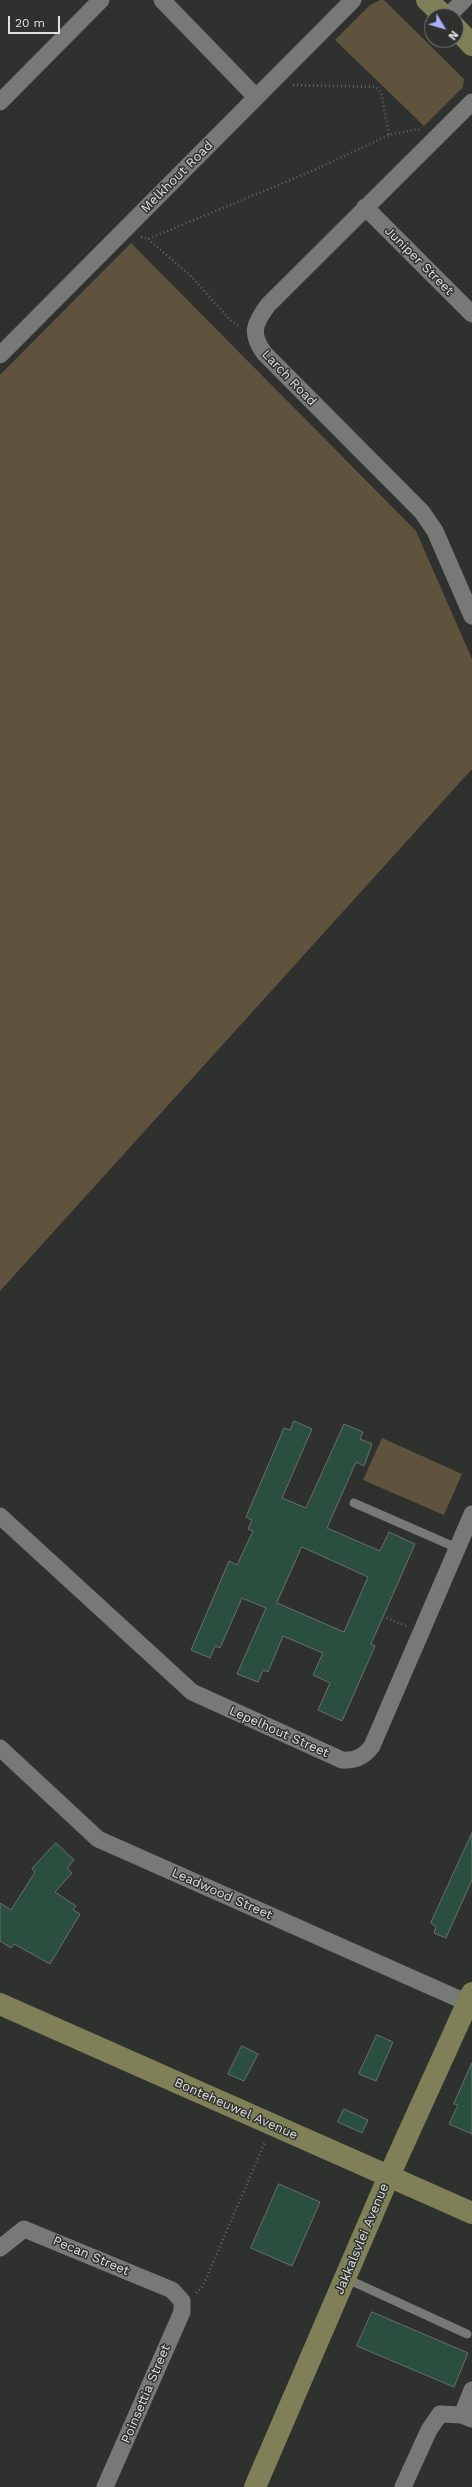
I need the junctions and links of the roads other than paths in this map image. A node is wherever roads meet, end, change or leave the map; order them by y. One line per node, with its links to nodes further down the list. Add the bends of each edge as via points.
1 (102, 0): 11 (street)
2 (162, 0): 10 (street)
3 (353, 0): 10 (street, Melkhout Road)
4 (427, 0): 6 (street)
5 (464, 0): 7 (street)
6 (436, 8)
7 (456, 8)
8 (464, 36): 9 (street)
9 (472, 44)
10 (256, 97): 15 (street, Melkhout Road)
11 (0, 102)
12 (472, 102): 13 (street, Larch Road)
13 (366, 208): 14 (street, Juniper Street); 16 (street, Larch Road, via 268,305 256,321 254,336 264,353 422,512 435,531)
14 (472, 314)
15 (0, 355)
16 (472, 616)
17 (354, 1502): 20 (lane)
18 (472, 1514): 20 (street, Lepelhout Street)
19 (0, 1516): 20 (street, Lepelhout Street, via 192,1692 342,1760 362,1757 372,1746)
20 (457, 1548)
21 (0, 1748): 22 (street, Leadwood Street, via 98,1839)
22 (470, 1998): 24 (street, Jakkalsvlei Avenue)
23 (0, 2004): 24 (street, Bonteheuwel Avenue)
24 (389, 2176): 25 (street, Bonteheuwel Avenue); 27 (street, Jakkalsvlei Avenue)
25 (472, 2213)
26 (0, 2248): 28 (street, Pecan Street, via 24,2229)
27 (345, 2278): 29 (lane); 33 (street, Jakkalsvlei Avenue)
28 (188, 2298): 32 (street, Poinsettia Street)
29 (467, 2334)
30 (472, 2390): 31 (street)
31 (467, 2417): 34 (street, via 440,2414 429,2430)
32 (105, 2487)
33 (255, 2487)
34 (403, 2487)

